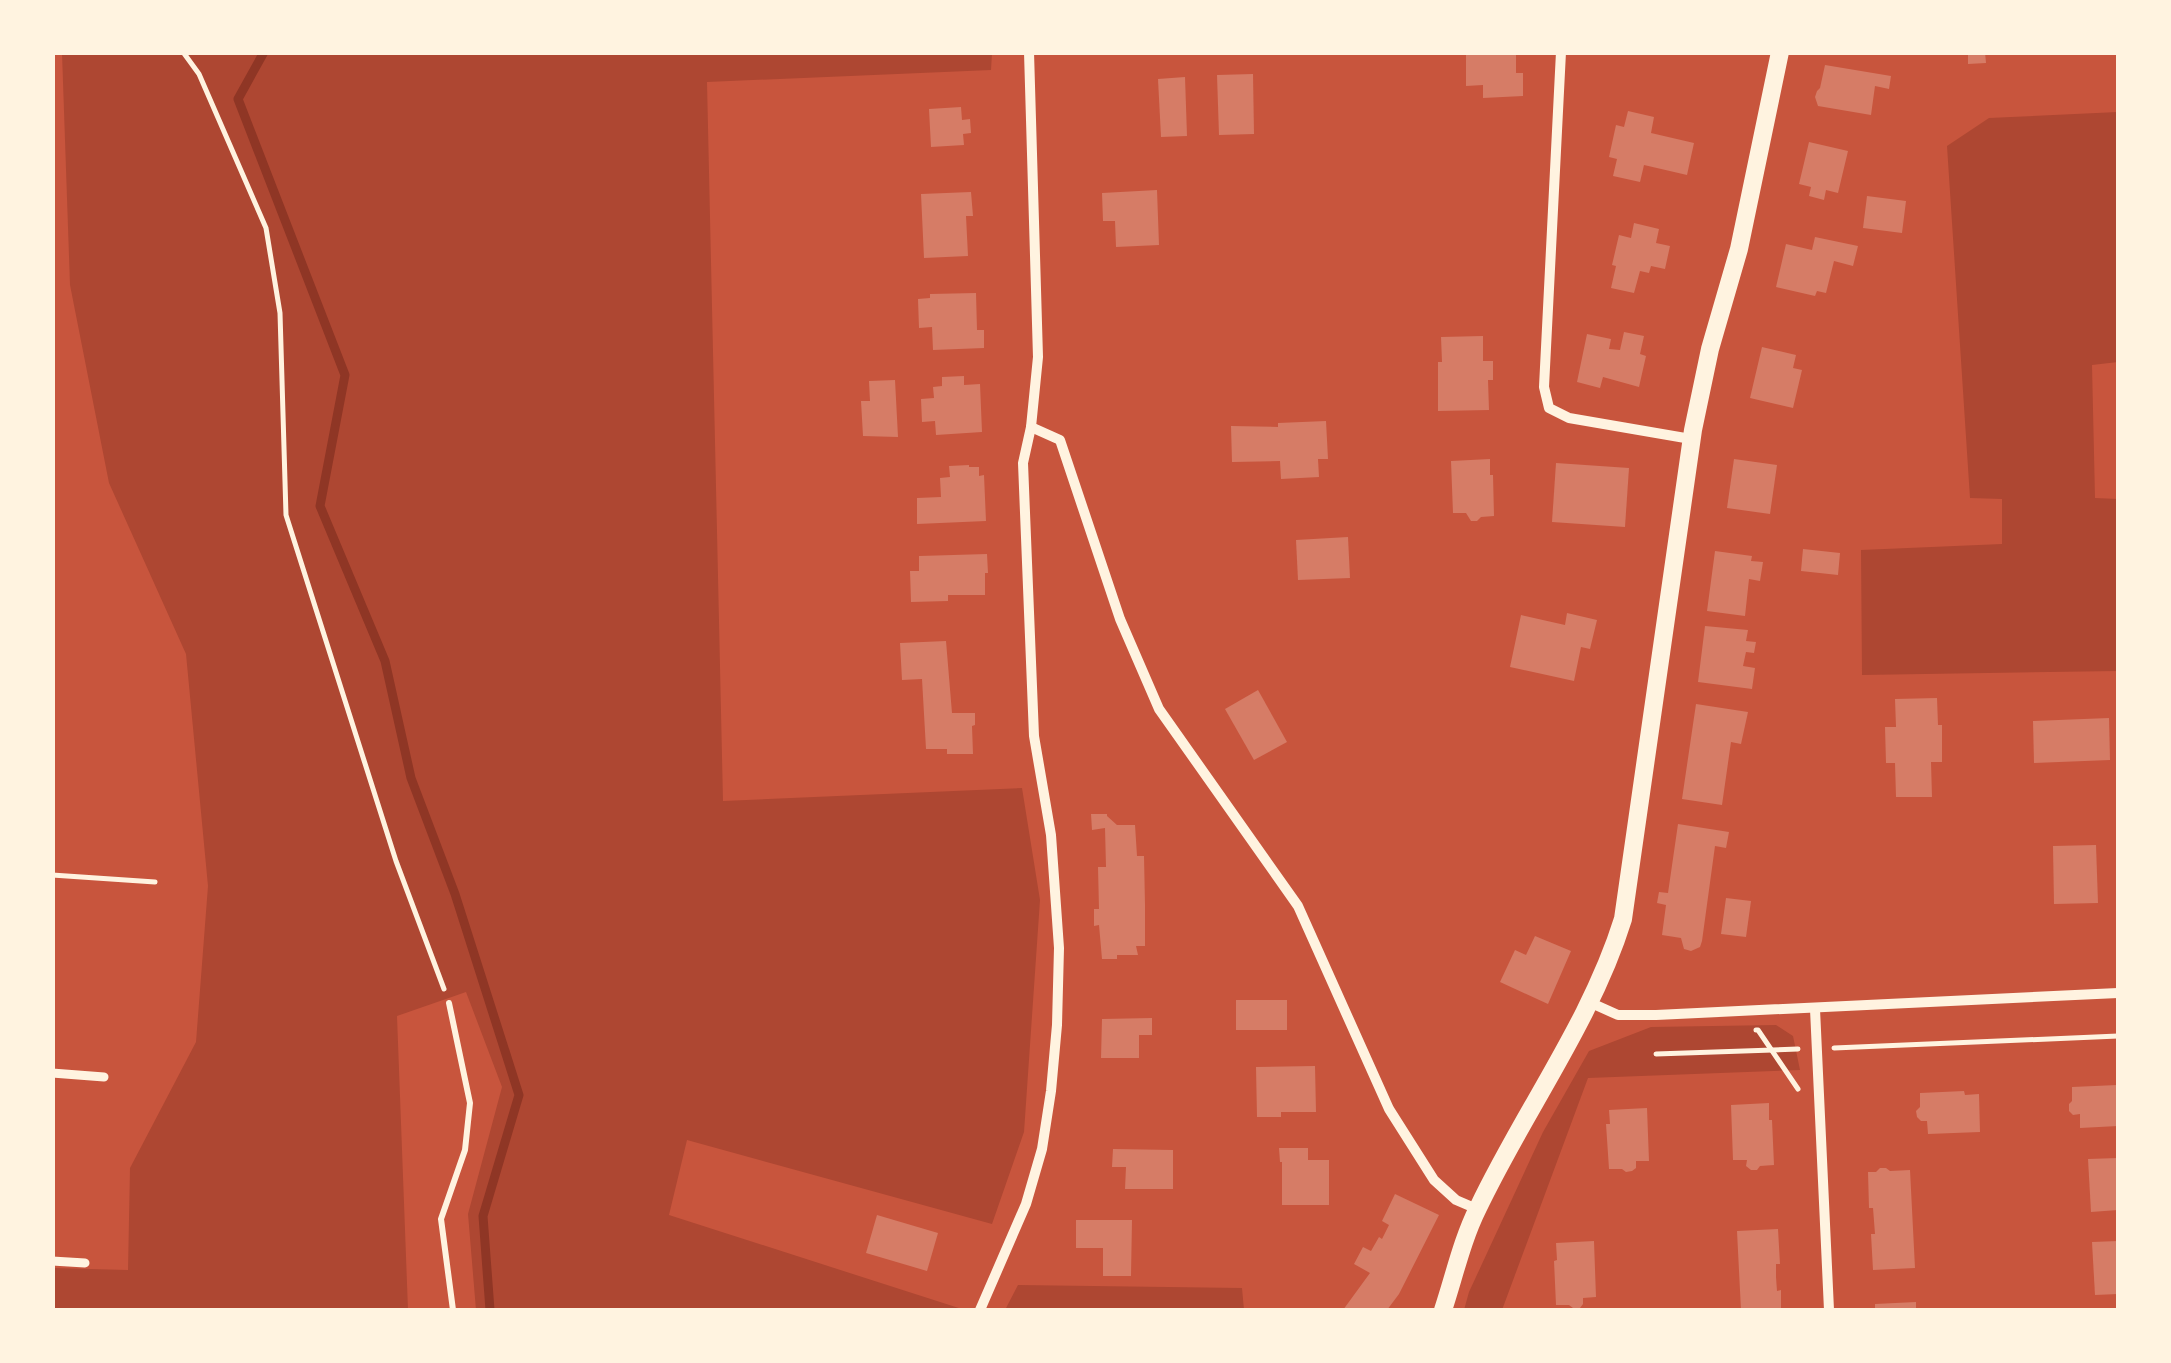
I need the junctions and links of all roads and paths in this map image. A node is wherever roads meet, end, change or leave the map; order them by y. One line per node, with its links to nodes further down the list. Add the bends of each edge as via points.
1 (184, 52): 11 (path, via 200,74 266,228 280,313 286,515 396,861)
2 (1030, 52): 5 (street, via 1038,357)
3 (1562, 52): 6 (street, via 1544,387 1549,408 1569,418)
4 (1780, 52): 6 (street)
5 (1031, 427): 23 (street, via 1060,440 1120,619 1160,709 1298,906 1407,1138 1434,1180); 27 (street, via 1024,463 1034,736 1053,850 1057,1025 1042,1149)
6 (1692, 439): 10 (street, via 1623,919)
7 (52, 875): 8 (path)
8 (156, 882)
9 (2118, 993): 12 (street)
10 (1590, 1002): 12 (street, via 1618,1014); 23 (street)
11 (449, 1003): 26 (lane, via 470,1104 465,1150 442,1218)
12 (1816, 1009): 17 (street)
13 (1740, 1030): 16 (path, via 1758,1030)
14 (2118, 1036): 17 (path)
15 (1686, 1043): 19 (path)
16 (1772, 1049): 17 (path); 19 (path); 22 (path)
17 (1818, 1049): 29 (street)
18 (1656, 1054): 19 (path)
19 (1686, 1054)
20 (52, 1074): 21 (street)
21 (104, 1077)
22 (1802, 1096)
23 (1477, 1210): 28 (street)
24 (52, 1261): 25 (street)
25 (85, 1263)
26 (453, 1310)
27 (980, 1310)
28 (1443, 1310)
29 (1829, 1310)

